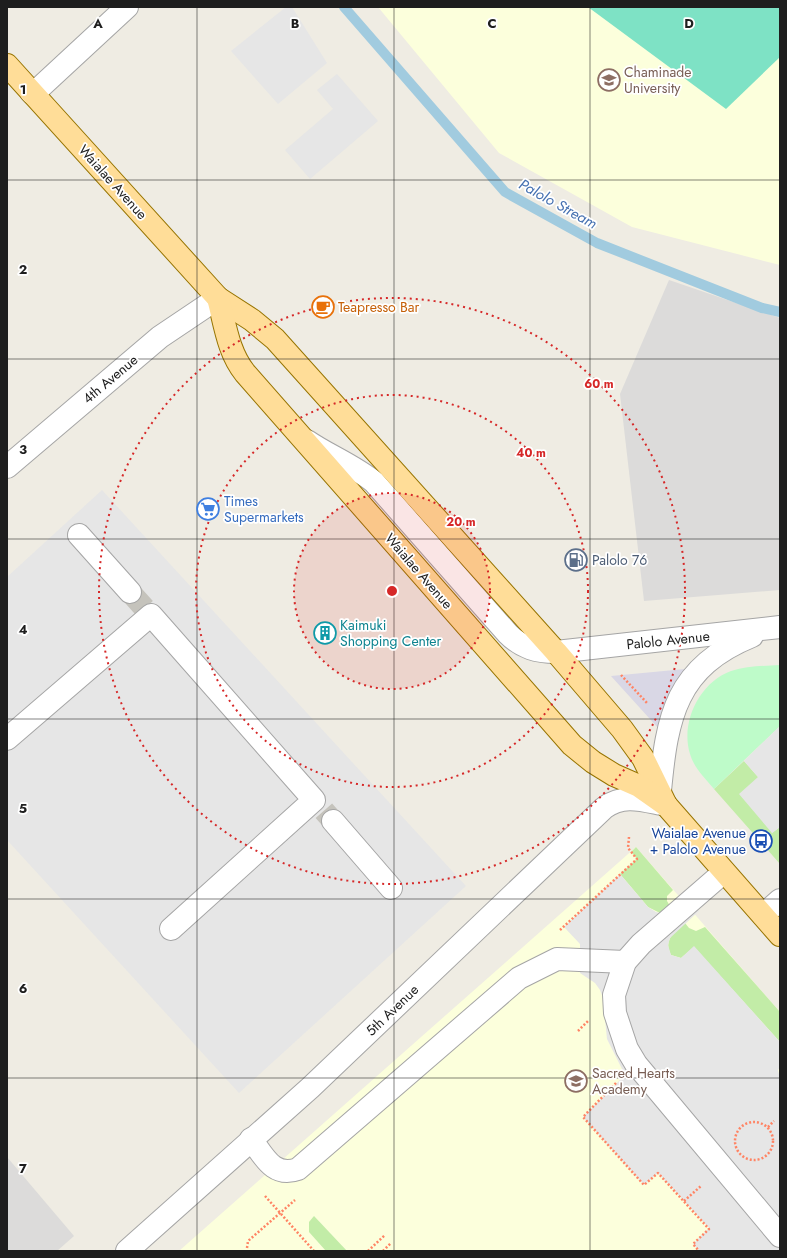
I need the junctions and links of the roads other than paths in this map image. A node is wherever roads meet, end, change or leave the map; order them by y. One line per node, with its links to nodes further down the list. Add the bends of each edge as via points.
1 (127, 7): 3 (street, via 33,94)
2 (7, 66): 3 (main road, Waialae Avenue)
3 (31, 92): 4 (main road, Waialae Avenue)
4 (218, 298): 5 (main road, Waialae Avenue, via 237,363); 6 (street, 4th Avenue, via 160,337); 10 (main road, Waialae Avenue, via 275,339)
5 (300, 436): 10 (street, Palolo Avenue, via 352,465 374,482 516,642 532,649); 12 (main road, Waialae Avenue, via 572,745 592,762 614,775)
6 (7, 468)
7 (79, 535): 8 (street)
8 (130, 592)
9 (775, 628): 10 (street, Palolo Avenue); 12 (street, via 737,642 714,656 700,667 686,686 672,713 663,755)
10 (556, 652): 12 (main road, Waialae Avenue, via 630,738)
11 (7, 739): 18 (street, via 150,616 314,800)
12 (663, 798): 14 (main road, Waialae Avenue); 21 (street, 5th Avenue, via 624,799 604,808 310,1088)
13 (333, 821): 15 (street)
14 (724, 872): 17 (main road, Waialae Avenue); 20 (street, via 641,944)
15 (391, 888)
16 (780, 900): 17 (street)
17 (763, 915): 19 (main road, Waialae Avenue)
18 (171, 929)
19 (780, 935)
20 (625, 962): 21 (street, via 557,959 519,978 298,1169 280,1171 272,1166); 22 (street, via 614,995 615,1013 627,1049 636,1064)
21 (251, 1139): 23 (street, 5th Avenue)
22 (780, 1236)
23 (127, 1251)

